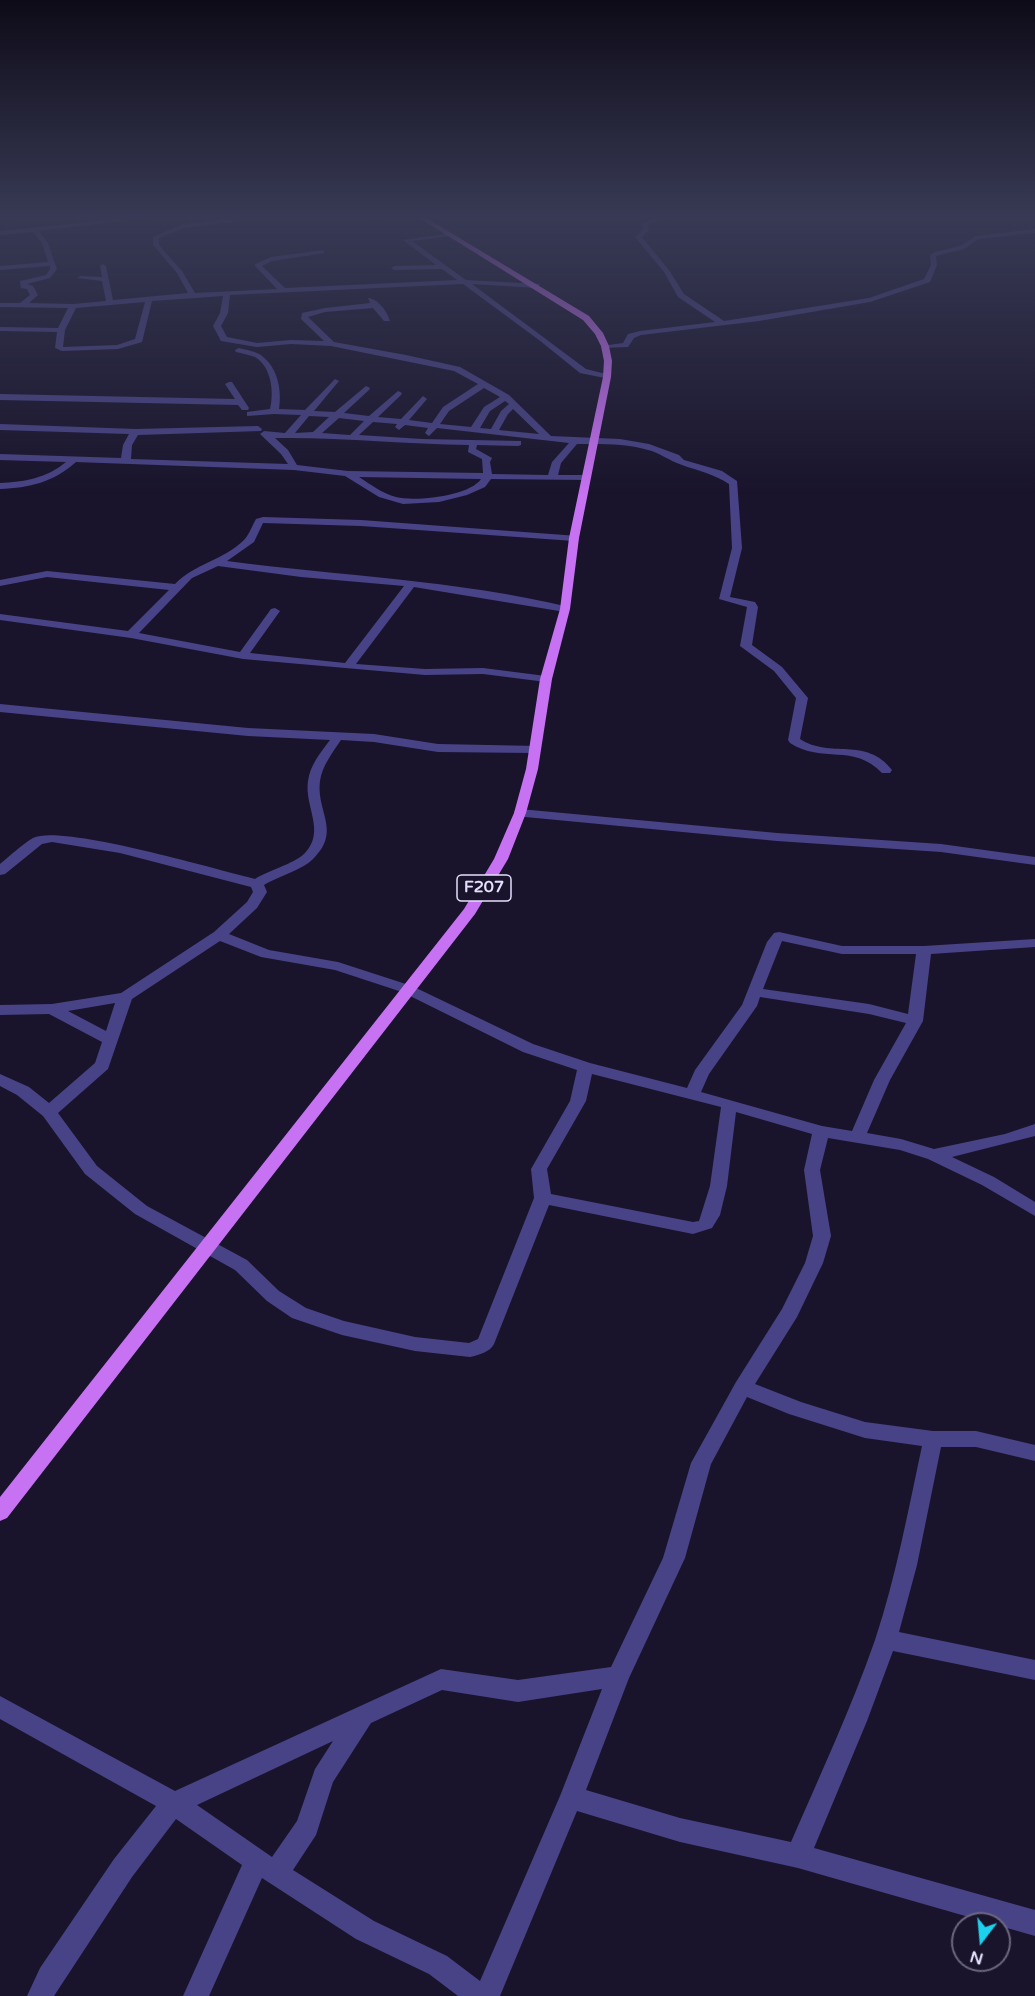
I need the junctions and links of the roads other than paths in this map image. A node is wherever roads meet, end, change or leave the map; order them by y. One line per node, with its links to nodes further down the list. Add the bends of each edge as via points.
1 (71, 309): 13 (street)
2 (146, 309): 13 (street, via 141,338 118,347 58,348)
3 (224, 309): 14 (street, via 218,332 224,339)
4 (334, 309): 15 (street, via 305,315)
5 (380, 309): 10 (street)
6 (502, 309): 17 (street, via 583,371)
7 (572, 309): 16 (main road, F207, via 586,318)
8 (701, 309): 11 (street)
9 (814, 309): 11 (street)
10 (387, 319)
11 (723, 324): 16 (street, via 640,333 631,336 625,345)
12 (0, 329): 13 (street)
13 (61, 330)
14 (238, 343): 15 (street); 28 (street, via 236,348 258,356 267,365 278,392)
15 (331, 344): 20 (street, via 457,369)
16 (605, 346): 17 (main road, F207)
17 (607, 377): 48 (main road, F207)
18 (335, 381): 29 (street)
19 (229, 384): 26 (street)
20 (482, 385): 24 (street); 34 (street, via 446,409)
21 (366, 388): 31 (street)
22 (398, 393): 32 (street)
23 (0, 397): 26 (street)
24 (506, 397): 27 (street); 37 (street, via 488,409)
25 (423, 399): 33 (street)
26 (239, 402): 30 (street)
27 (514, 404): 39 (street); 43 (street)
28 (274, 411): 29 (street); 30 (street)
29 (307, 413): 31 (street); 40 (street)
30 (250, 414): 36 (street)
31 (337, 415): 32 (street); 41 (street)
32 (372, 419): 33 (street); 44 (street)
33 (402, 422): 34 (street); 45 (street)
34 (434, 426): 37 (street); 47 (street)
35 (0, 427): 38 (street)
36 (258, 429): 38 (street); 42 (street)
37 (474, 430): 39 (street)
38 (136, 432): 52 (street, via 129,438)
39 (494, 432): 43 (street)
40 (288, 435): 41 (street); 42 (street)
41 (315, 435): 44 (street)
42 (266, 436): 53 (street, via 285,452)
43 (548, 438): 46 (street); 49 (street, via 538,442)
44 (350, 439): 45 (street)
45 (388, 441): 47 (street)
46 (575, 441): 48 (street); 56 (street, via 557,462)
47 (422, 442): 49 (street)
48 (592, 442): 57 (main road, F207); 74 (street, via 649,447 719,473 734,483 737,548 724,599 751,604 746,646 778,669 802,698 794,740 804,747 874,758)
49 (474, 443): 55 (street, via 471,450 487,458)
50 (0, 457): 51 (street)
51 (73, 460): 52 (street); 58 (street, via 56,475)
52 (126, 460): 53 (street)
53 (294, 467): 54 (street)
54 (348, 474): 55 (street); 55 (street, via 388,498 410,502 477,489)
55 (488, 476): 56 (street)
56 (552, 478): 57 (street)
57 (586, 478): 59 (main road, F207)
58 (0, 486)
59 (574, 538): 60 (street, via 263,520 250,540); 64 (main road, F207)
60 (218, 563): 62 (street); 63 (street, via 195,571)
61 (0, 583): 63 (street, via 47,574)
62 (411, 583): 64 (street); 69 (street)
63 (175, 587): 67 (street)
64 (565, 609): 70 (main road, F207)
65 (275, 611): 68 (street)
66 (0, 617): 67 (street)
67 (131, 635): 68 (street)
68 (243, 656): 69 (street)
69 (348, 667): 70 (street, via 483,671)
70 (546, 679): 73 (main road, F207)
71 (0, 708): 72 (street, via 248,732)
72 (338, 736): 73 (street, via 438,748); 78 (street, via 320,761 314,783 323,827 316,847 308,858)
73 (534, 749): 75 (main road, F207)
74 (886, 770)
75 (520, 813): 76 (street, via 941,848); 82 (main road, F207, via 501,859 470,911)
76 (1035, 861)
77 (0, 871): 78 (street, via 38,841 52,838 120,849)
78 (257, 884): 79 (street, via 260,892 252,905)
79 (219, 935): 82 (street, via 266,954 338,966); 84 (street)
80 (1035, 943): 81 (street)
81 (924, 950): 83 (street, via 842,950 779,936); 87 (street)
82 (407, 989): 89 (street, via 528,1048); 100 (main road, F207)
83 (754, 992): 87 (street, via 869,1009); 91 (street, via 749,1006 701,1074)
84 (125, 997): 86 (street); 88 (street)
85 (0, 1010): 86 (street)
86 (52, 1010): 88 (street)
87 (915, 1021): 96 (street, via 882,1080)
88 (111, 1040): 93 (street, via 102,1065)
89 (585, 1067): 91 (street); 98 (street, via 578,1101 539,1169)
90 (0, 1079): 93 (street)
91 (692, 1095): 92 (street)
92 (729, 1104): 95 (street); 98 (street, via 716,1196 708,1223 702,1227)
93 (49, 1112): 100 (street, via 91,1170 141,1209)
94 (1035, 1130): 97 (street)
95 (821, 1131): 96 (street); 101 (street, via 812,1170 822,1236 817,1254 790,1312)
96 (857, 1137): 97 (street)
97 (934, 1155): 99 (street)
98 (543, 1198): 100 (street, via 485,1344 470,1350 415,1344 342,1328 299,1313 273,1296 241,1265)
99 (1035, 1210)
100 (207, 1246): 104 (main road, F207)
101 (744, 1387): 102 (street, via 865,1430); 107 (street, via 700,1463 674,1558)
102 (933, 1439): 103 (street, via 976,1439); 105 (street, via 909,1556)
103 (1035, 1453)
104 (0, 1512)
105 (886, 1639): 106 (street); 112 (street)
106 (1035, 1670)
107 (618, 1676): 109 (street, via 518,1691 441,1679); 110 (street)
108 (0, 1707): 111 (street)
109 (364, 1713): 111 (street); 113 (street, via 323,1777 307,1827)
110 (571, 1797): 112 (street, via 680,1830); 118 (street)
111 (174, 1803): 113 (street); 115 (street, via 123,1868)
112 (798, 1856): 114 (street)
113 (266, 1867): 116 (street); 117 (street, via 365,1930 438,1965)
114 (1035, 1923)
115 (40, 1996)
116 (196, 1996)
117 (479, 1996)
118 (487, 1996)

